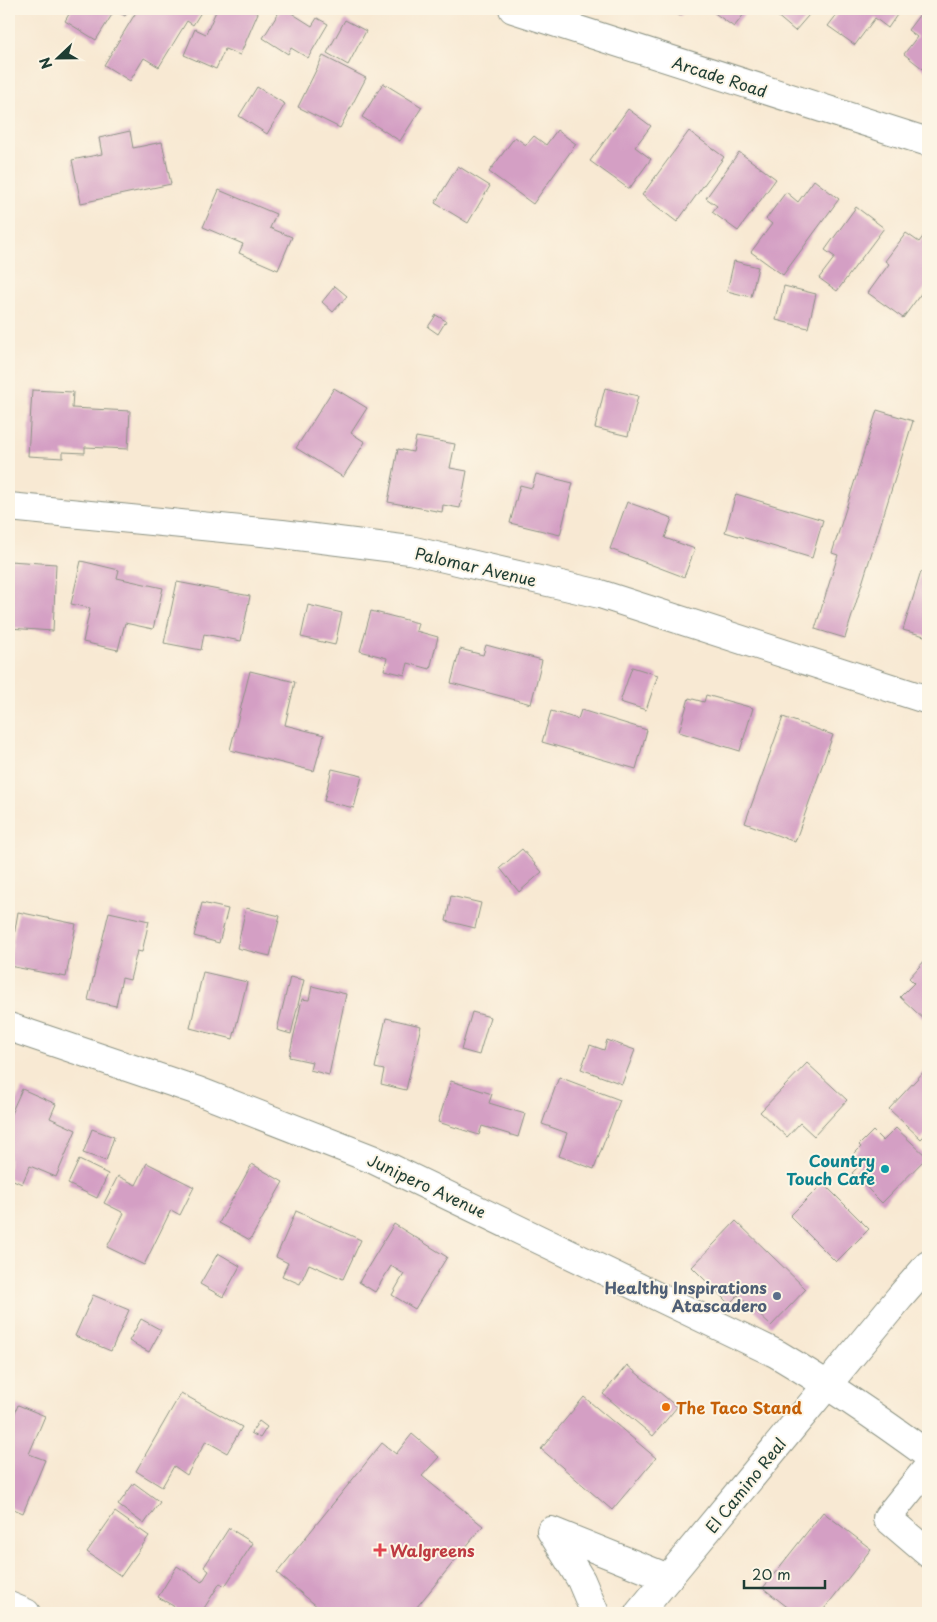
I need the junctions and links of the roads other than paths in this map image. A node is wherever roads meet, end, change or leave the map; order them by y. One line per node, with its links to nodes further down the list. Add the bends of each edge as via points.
1 (513, 9): 2 (street, Arcade Road)
2 (928, 142)
3 (9, 508): 4 (street, Palomar Avenue, via 264,532 410,550 600,594)
4 (928, 700)
5 (9, 1027): 7 (street, Junipero Avenue, via 198,1091 372,1159 777,1354)
6 (928, 1265): 7 (street, El Camino Real)
7 (828, 1384): 8 (street, Junipero Avenue); 11 (street, El Camino Real)
8 (928, 1455)
9 (928, 1467): 10 (street, via 887,1518)
10 (928, 1553)
11 (668, 1578): 14 (street, via 551,1531); 15 (street, El Camino Real)
12 (9, 1606): 13 (street)
13 (26, 1613)
14 (595, 1613)
15 (639, 1613)

